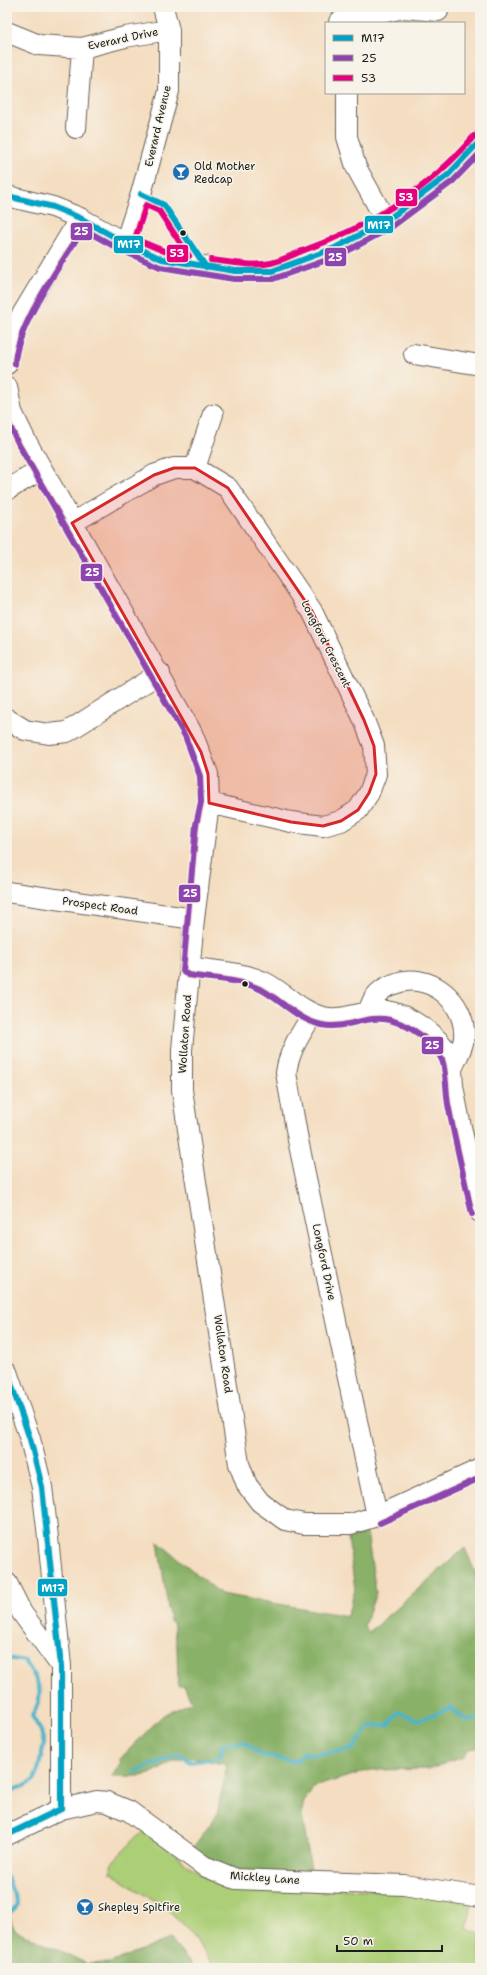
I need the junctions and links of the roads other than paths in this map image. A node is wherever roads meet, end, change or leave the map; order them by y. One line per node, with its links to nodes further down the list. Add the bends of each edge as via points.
1 (163, 7): 4 (street, Everard Avenue)
2 (438, 11): 3 (street, via 404,8)
3 (337, 17)
4 (169, 30): 6 (street, Everard Drive, via 125,37); 13 (street, Everard Avenue, via 169,91 141,194)
5 (7, 32): 6 (street, Everard Drive, via 39,45)
6 (82, 48): 8 (street)
7 (347, 94): 12 (street, via 347,137 356,167)
8 (76, 128)
9 (480, 141): 12 (street, via 448,174)
10 (7, 196): 11 (street, via 53,207)
11 (80, 218): 13 (street); 15 (street, via 20,318 7,351)
12 (386, 221): 13 (street, via 335,248 272,271 235,271 162,259)
13 (124, 243)
14 (422, 359): 16 (street)
15 (7, 364)
16 (480, 365)
17 (7, 387): 20 (street, Wollaton Road, via 12,412)
18 (213, 414): 19 (street)
19 (195, 468): 22 (street, via 174,468 154,475); 25 (street, Longford Crescent, via 228,488 312,611 369,733 374,746 376,774 369,793 358,810 342,821 323,826 291,822)
20 (42, 469): 21 (street); 22 (street, Wollaton Road)
21 (7, 490)
22 (72, 523): 23 (street, Wollaton Road)
23 (160, 673): 24 (street, via 68,732 49,734 25,730); 25 (street, Wollaton Road, via 201,752 208,774)
24 (7, 719)
25 (209, 803): 27 (street, Wollaton Road)
26 (7, 892): 27 (street, Prospect Road)
27 (194, 919): 28 (street, Wollaton Road)
28 (190, 967): 30 (street, via 245,976 263,982); 35 (street, Wollaton Road, via 182,1050 182,1090 239,1464 247,1485 260,1502 285,1520 304,1524 351,1524)
29 (368, 1012): 30 (street, via 338,1019); 31 (street, via 386,1011 400,1015 426,1031 443,1046 450,1057); 31 (street, via 374,997 386,987 400,981 413,979 436,987 452,1002 460,1014 463,1027 464,1038)
30 (313, 1014): 35 (street, Longford Drive, via 291,1052 286,1073)
31 (452, 1069): 32 (street, via 453,1089)
32 (480, 1212)
33 (7, 1372): 37 (street, via 30,1439 42,1487)
34 (480, 1468): 35 (street, Wollaton Road)
35 (377, 1516)
36 (7, 1583): 37 (street, via 22,1613)
37 (61, 1666): 38 (street)
38 (61, 1809): 39 (street, Mickley Lane); 40 (street, Mickley Lane, via 97,1801 118,1805 130,1811 204,1866 236,1879 404,1884)
39 (7, 1835)
40 (480, 1897)

